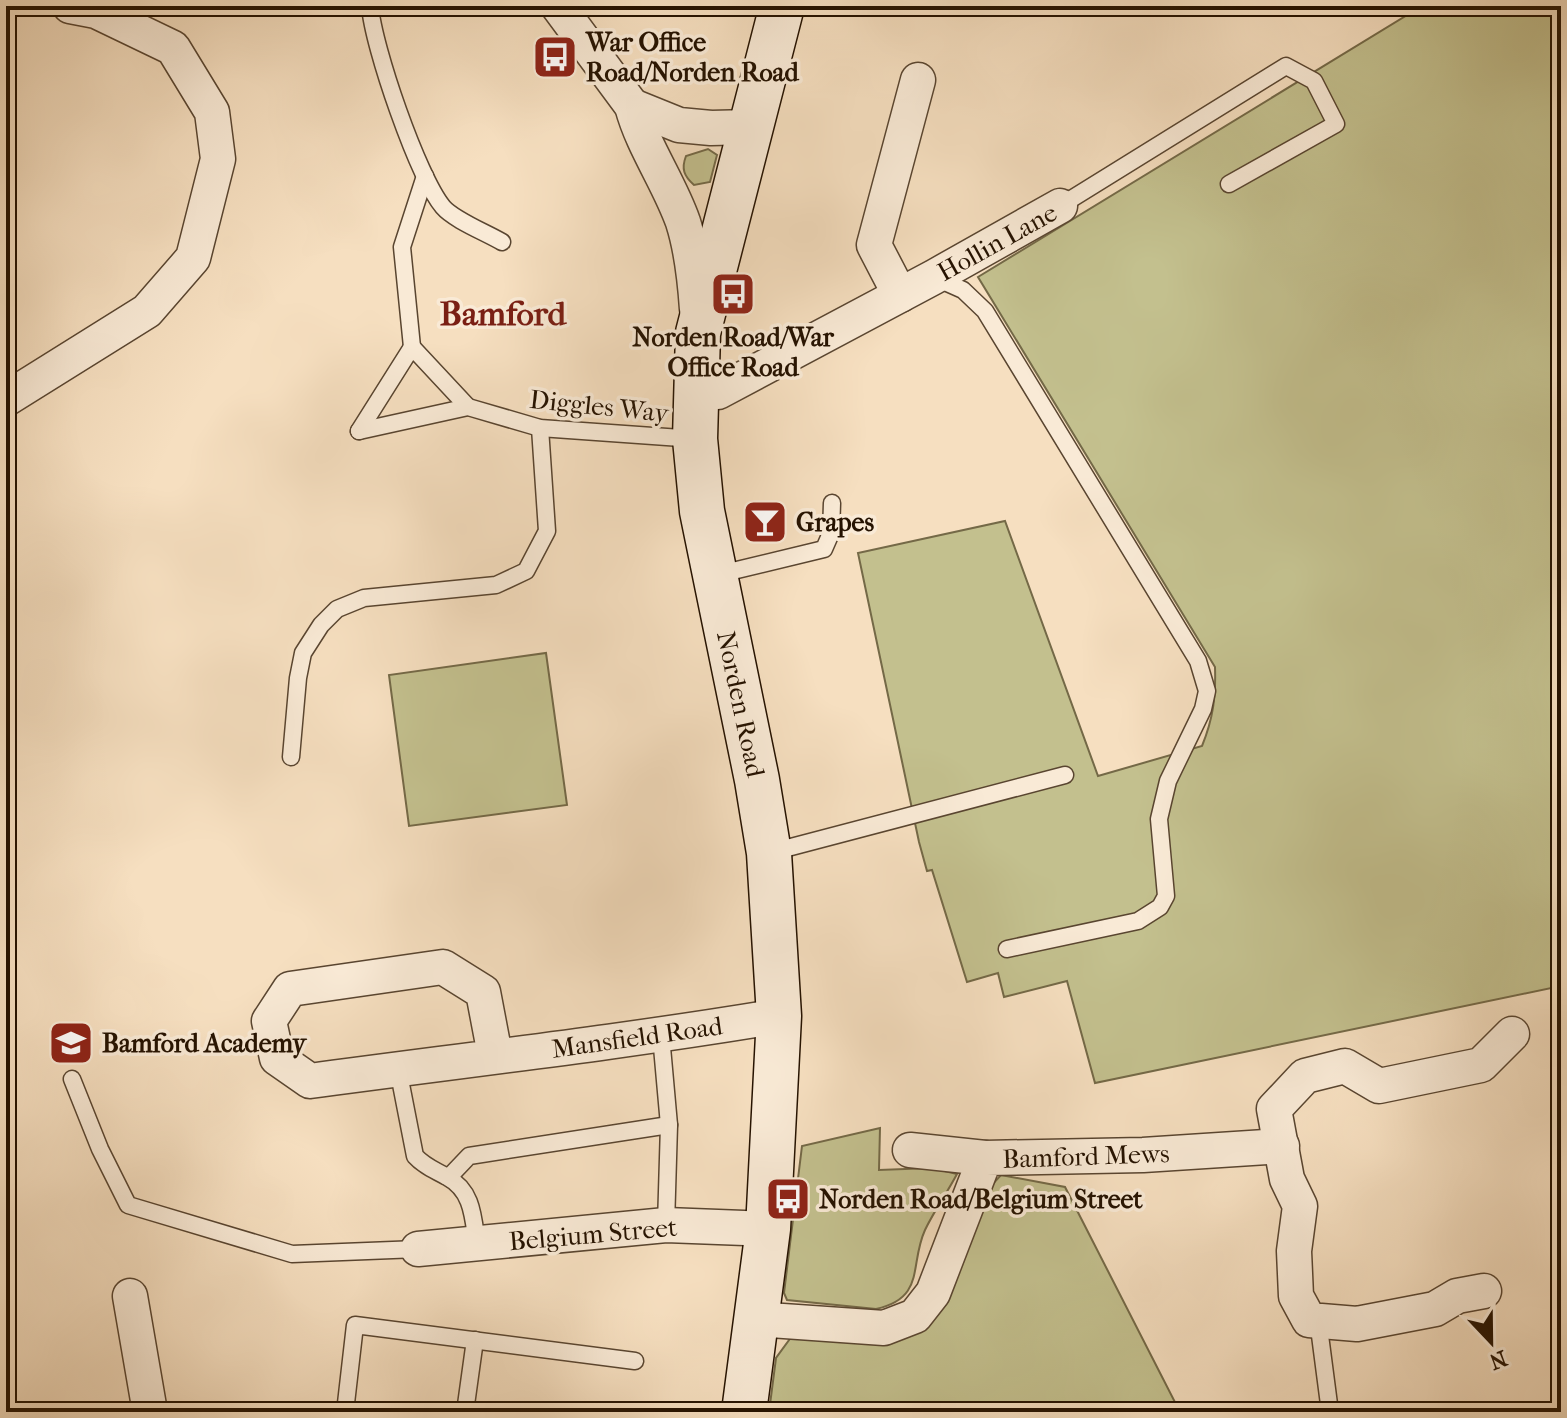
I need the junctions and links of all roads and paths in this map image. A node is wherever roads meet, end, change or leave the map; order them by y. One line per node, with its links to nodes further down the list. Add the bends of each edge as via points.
1 (70, 6): 17 (street, via 96,11 173,48 212,112 218,159 193,258 147,311)
2 (370, 6): 8 (lane, via 389,82)
3 (558, 6): 6 (street)
4 (782, 6): 7 (street, Norden Road)
5 (918, 80): 13 (street, via 874,245)
6 (632, 106): 7 (street, via 679,125); 14 (street, via 683,221 695,271)
7 (751, 127): 14 (street, Norden Road)
8 (425, 176): 11 (lane, via 445,210); 15 (lane, via 402,247)
9 (1229, 184): 10 (lane, Hollin Lane, via 1336,124 1314,81 1286,66)
10 (1060, 206): 12 (street, Hollin Lane)
11 (502, 242)
12 (934, 277): 13 (street, Hollin Lane); 26 (lane, via 963,290 985,311 1198,661 1207,691 1164,794 1159,819 1166,896 1160,907 1138,921)
13 (900, 295): 16 (street, Hollin Lane, via 718,392)
14 (698, 333): 16 (street, Norden Road)
15 (412, 347): 18 (lane); 18 (lane, Diggles Way, via 359,431)
16 (696, 389): 20 (street, Norden Road)
17 (6, 399)
18 (468, 407): 19 (lane, Diggles Way)
19 (540, 428): 20 (lane, Diggles Way); 23 (lane, via 547,531 526,571 496,585 364,598 337,609 303,653)
20 (695, 439): 22 (street, Norden Road)
21 (832, 503): 22 (lane, via 831,533 824,549)
22 (715, 575): 25 (street, Norden Road)
23 (291, 757)
24 (1065, 775): 25 (lane)
25 (769, 853): 27 (street, Norden Road)
26 (1007, 949)
27 (779, 1016): 29 (street, Mansfield Road); 39 (street, Norden Road)
28 (1512, 1034): 34 (street, via 1481,1065 1379,1086 1345,1066 1305,1076 1274,1109)
29 (661, 1036): 30 (street, Mansfield Road); 33 (lane)
30 (495, 1055): 31 (street, Mansfield Road); 31 (street, Mansfield Road, via 483,992 443,967 290,989 269,1021 277,1058 310,1081)
31 (398, 1069): 37 (lane, via 415,1156)
32 (72, 1079): 41 (lane, via 128,1205 292,1254)
33 (669, 1125): 37 (lane, via 469,1156); 38 (lane)
34 (1282, 1146): 36 (street, Bamford Mews); 45 (street, via 1287,1179 1300,1206 1296,1296 1309,1320)
35 (910, 1150): 36 (street)
36 (985, 1158): 44 (street, Bamford Mews, via 933,1293 915,1316 884,1328)
37 (449, 1177): 40 (lane, via 465,1189)
38 (666, 1225): 39 (street, Belgium Street); 40 (street, Belgium Street)
39 (768, 1229): 44 (street, Norden Road)
40 (477, 1244): 41 (street, Belgium Street)
41 (418, 1249)
42 (1484, 1291): 45 (street, via 1457,1296 1435,1309 1357,1324)
43 (130, 1296): 48 (street)
44 (756, 1319): 51 (street, Norden Road)
45 (1318, 1320): 52 (lane)
46 (475, 1340): 47 (lane); 49 (lane, via 355,1325); 50 (lane)
47 (635, 1361)
48 (150, 1412)
49 (345, 1412)
50 (465, 1412)
51 (744, 1412)
52 (1330, 1412)

